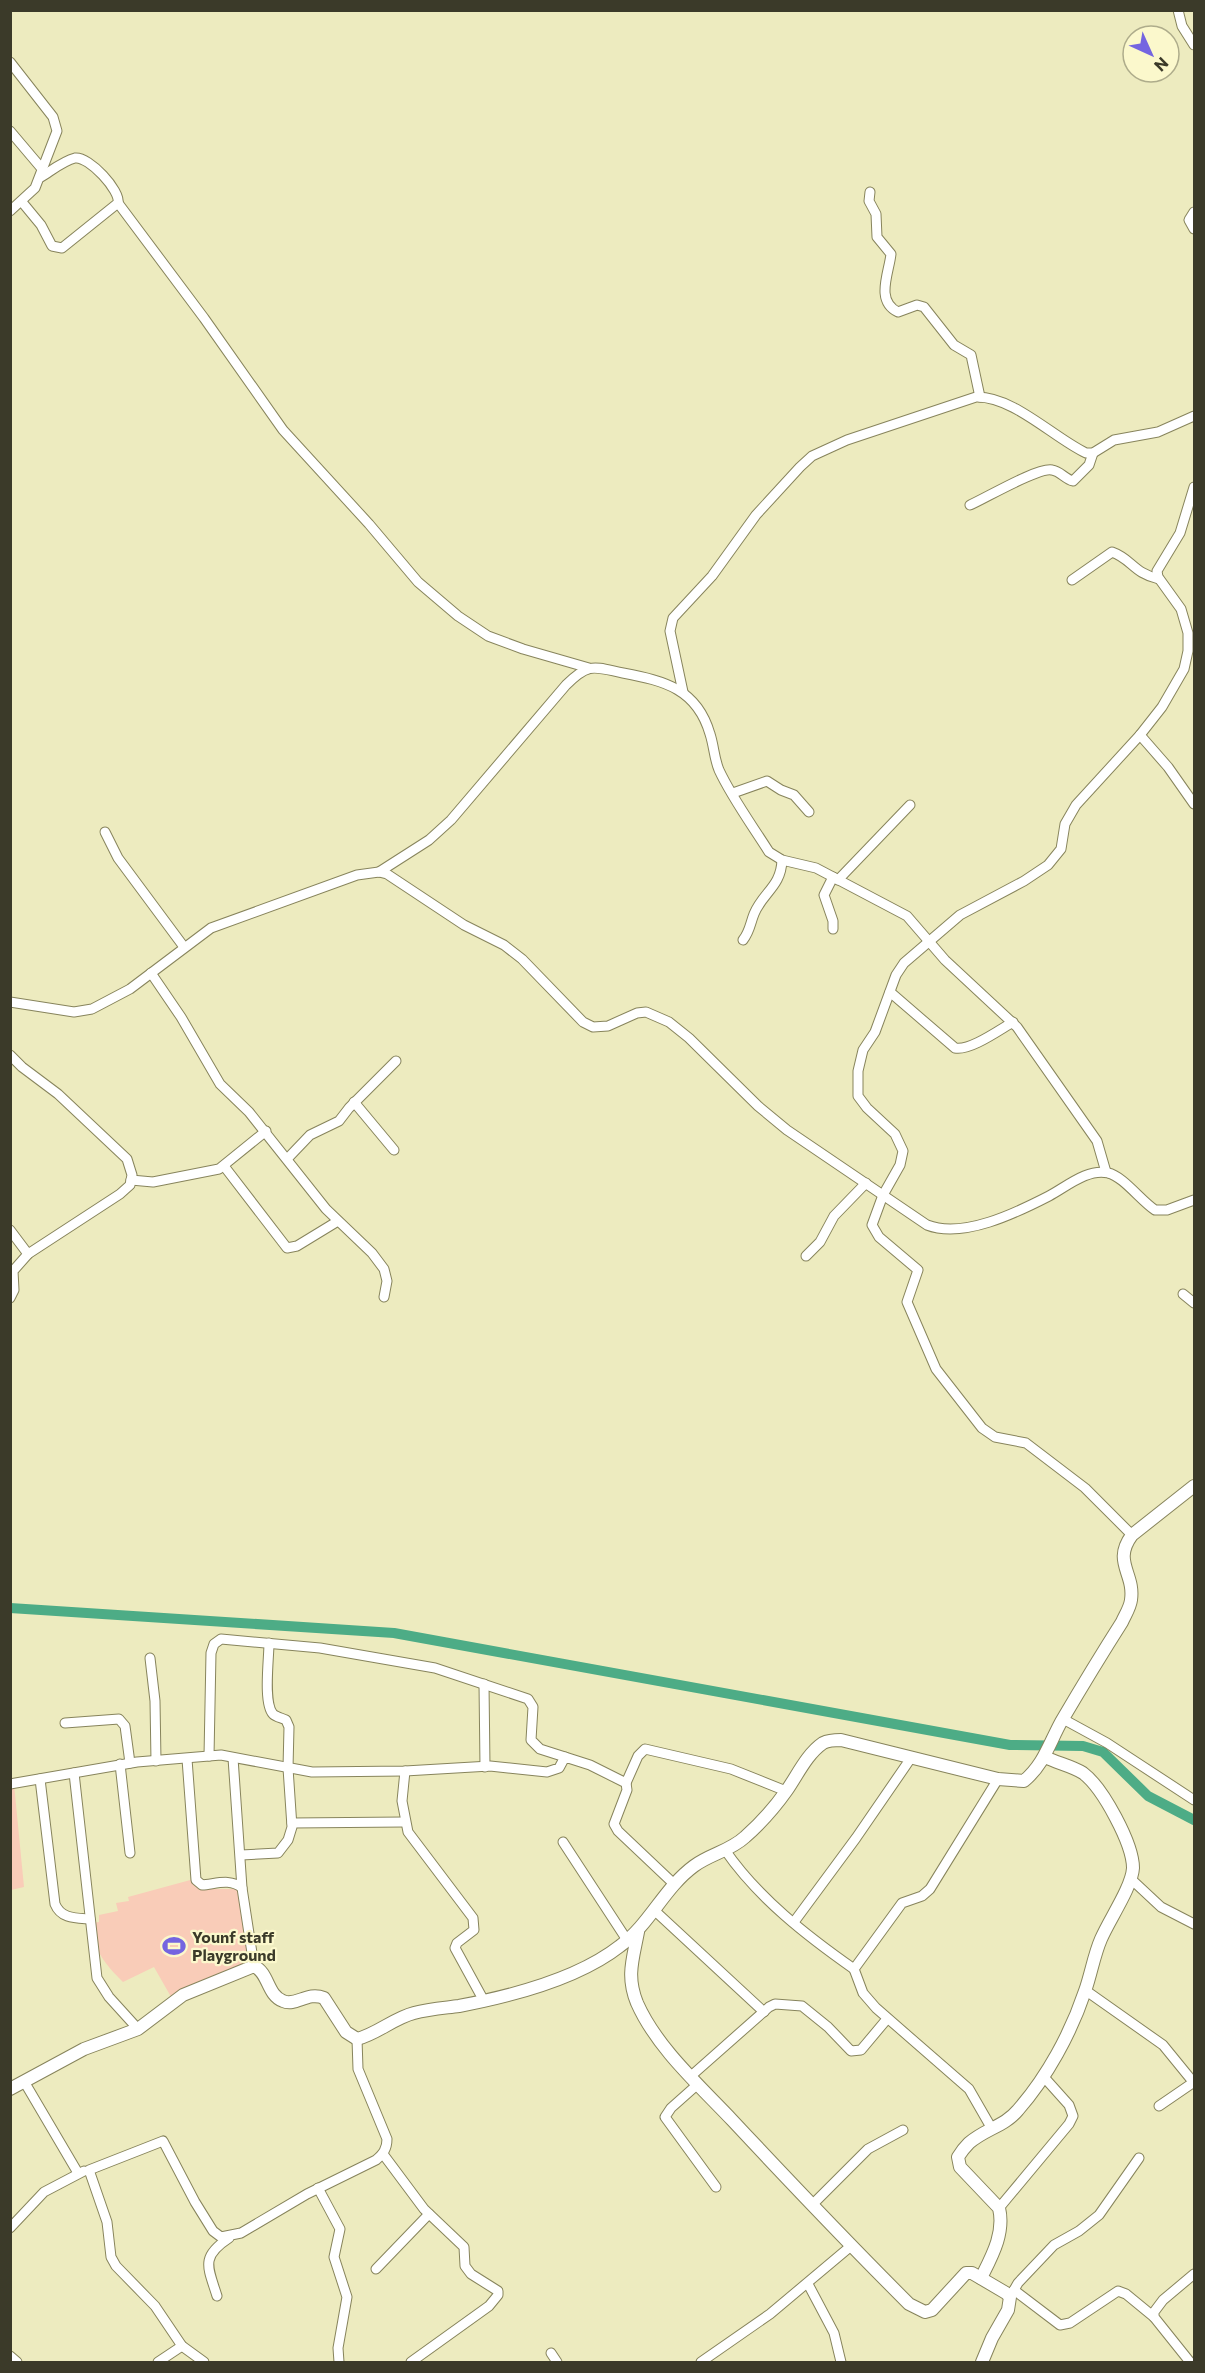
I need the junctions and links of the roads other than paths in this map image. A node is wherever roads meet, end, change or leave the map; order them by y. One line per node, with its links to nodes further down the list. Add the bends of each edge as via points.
1 (1178, 10): 2 (street, via 1182,26)
2 (1194, 45)
3 (10, 62): 5 (street, via 57,125)
4 (10, 130): 5 (street)
5 (42, 174): 7 (street); 8 (street, via 81,158 93,165 119,199)
6 (870, 192): 12 (street, via 876,236 891,254 885,283 888,302 898,312 917,305 924,307 954,345 969,354)
7 (22, 202): 8 (street, via 56,248 62,248); 9 (street)
8 (118, 203): 19 (street, via 283,430 418,582 488,636)
9 (10, 211)
10 (1194, 212): 11 (street, via 1189,220)
11 (1194, 229)
12 (980, 397): 14 (street, via 1010,407 1074,447); 20 (street, via 847,440 806,461 756,515 711,576 673,618 670,631)
13 (1194, 416): 14 (street, via 1158,432 1114,440)
14 (1093, 453): 16 (street, via 1089,465 1075,480 1068,480 1052,469 1045,470)
15 (1194, 487): 17 (street, via 1180,533 1157,571)
16 (970, 505)
17 (1159, 579): 18 (street, via 1142,575 1111,552); 21 (street, via 1181,609 1188,651 1174,688)
18 (1072, 580)
19 (589, 668): 20 (street, via 644,677); 28 (street, via 566,685 440,831)
20 (683, 692): 22 (street, via 702,714 719,769)
21 (1140, 735): 23 (street); 32 (street, via 1076,805 1065,824 1061,849 1048,865 960,915)
22 (733, 793): 25 (street, via 770,781 794,795); 27 (street, via 769,852)
23 (1194, 804)
24 (910, 805): 29 (street)
25 (809, 812)
26 (105, 832): 33 (street, via 118,858)
27 (782, 860): 29 (street, via 816,868); 31 (street, via 781,876 754,914)
28 (380, 872): 33 (street, via 357,875 221,924); 47 (street, via 515,953 583,1022 601,1028 646,1012 669,1022 787,1130)
29 (836, 878): 30 (street, via 824,895); 32 (street, via 907,916)
30 (832, 929)
31 (743, 940)
32 (929, 941): 35 (street, via 904,963); 37 (street)
33 (184, 947): 34 (street)
34 (151, 972): 36 (street, via 118,997 92,1009 74,1012); 41 (street, via 220,1084)
35 (890, 992): 37 (street, via 959,1049); 48 (street, via 875,1032 860,1057 857,1090 861,1101 902,1145 900,1165)
36 (10, 1002)
37 (1013, 1022): 45 (street, via 1097,1140)
38 (10, 1055): 46 (street, via 127,1159)
39 (396, 1061): 40 (street)
40 (354, 1102): 42 (street); 43 (street, via 339,1121 310,1135)
41 (266, 1131): 43 (street); 44 (street)
42 (394, 1150)
43 (288, 1158): 50 (street)
44 (224, 1166): 46 (street, via 161,1181); 50 (street, via 287,1248)
45 (1106, 1172): 48 (street, via 1078,1180 988,1222 958,1230 927,1225); 49 (street, via 1118,1177 1155,1210)
46 (131, 1180): 52 (street, via 120,1194 95,1212)
47 (866, 1183): 48 (street); 53 (street, via 834,1216 820,1242)
48 (883, 1196): 59 (street, via 872,1225 879,1238 918,1270 907,1302 936,1369 982,1428 995,1437 1026,1443 1085,1488)
49 (1194, 1200)
50 (338, 1221): 55 (street, via 384,1269)
51 (10, 1230): 52 (street)
52 (28, 1254): 56 (street, via 13,1271 14,1290)
53 (806, 1256)
54 (1183, 1294): 57 (street)
55 (384, 1297)
56 (10, 1298)
57 (1194, 1303)
58 (1194, 1486): 59 (street)
59 (1132, 1535): 63 (street, via 1122,1554 1131,1587 1130,1605)
60 (269, 1644): 62 (street, via 320,1648 435,1668); 66 (street, via 221,1639 214,1644); 75 (street, via 268,1696 273,1714 288,1722)
61 (150, 1658): 71 (street)
62 (484, 1684): 67 (street, via 528,1699 533,1707 531,1740 540,1749); 74 (street)
63 (1062, 1722): 65 (street); 83 (street, via 1107,1743)
64 (65, 1723): 72 (street, via 119,1719 125,1726)
65 (1047, 1753): 79 (street, via 1024,1780); 90 (street, via 1091,1780 1107,1801 1130,1851)
66 (209, 1756): 68 (street); 70 (street)
67 (565, 1757): 74 (street, via 559,1768 547,1772); 80 (street)
68 (233, 1758): 75 (street); 89 (street)
69 (911, 1758): 79 (street); 82 (street, via 841,1740 825,1742 814,1751); 95 (street)
70 (187, 1759): 71 (street); 92 (street, via 196,1880 202,1885 228,1881)
71 (156, 1761): 72 (street)
72 (130, 1763): 73 (street)
73 (120, 1764): 77 (street); 88 (street)
74 (485, 1767): 76 (street)
75 (288, 1768): 76 (street, via 312,1772); 85 (street)
76 (405, 1771): 84 (street)
77 (74, 1773): 78 (street); 94 (street)
78 (40, 1779): 81 (street); 94 (street, via 57,1910 67,1917)
79 (998, 1779): 100 (street, via 930,1889 902,1903)
80 (626, 1783): 82 (street, via 640,1752 652,1750 731,1769); 91 (street, via 614,1824)
81 (10, 1784)
82 (786, 1791): 87 (street, via 743,1840)
83 (1194, 1800)
84 (404, 1822): 85 (street); 102 (street, via 413,1841 473,1918 474,1930 455,1948)
85 (292, 1823): 89 (street, via 291,1834 278,1853)
86 (563, 1842): 98 (street)
87 (725, 1850): 91 (street, via 704,1859); 95 (street, via 753,1886)
88 (130, 1852)
89 (241, 1855): 92 (street)
90 (1131, 1879): 96 (street, via 1161,1906); 101 (street, via 1100,1940)
91 (674, 1884): 93 (street)
92 (242, 1888): 99 (street)
93 (654, 1910): 97 (street); 103 (street)
94 (90, 1919): 105 (street, via 97,1978)
95 (794, 1922): 100 (street)
96 (1194, 1924)
97 (638, 1932): 98 (street); 108 (street, via 629,1976 637,2002 656,2034)
98 (627, 1940): 102 (street, via 594,1963 546,1984)
99 (254, 1966): 105 (street, via 183,1995); 106 (street, via 284,2002 311,1995 324,1998 346,2032)
100 (854, 1969): 104 (street, via 863,1993)
101 (1085, 1990): 107 (street); 110 (street, via 1163,2045)
102 (484, 2001): 106 (street, via 411,2014)
103 (764, 2012): 104 (street, via 775,2004 802,2006 845,2047 856,2052); 108 (street)
104 (887, 2019): 113 (street, via 969,2089)
105 (138, 2029): 109 (street, via 84,2049)
106 (357, 2039): 115 (street, via 358,2069 387,2139)
107 (1043, 2076): 113 (street, via 1017,2111); 122 (street, via 1069,2105 1073,2116)
108 (695, 2080): 119 (street, via 665,2117); 121 (street)
109 (25, 2083): 111 (street); 118 (street)
110 (1194, 2083): 112 (street)
111 (10, 2089)
112 (1159, 2106)
113 (992, 2129): 122 (street, via 969,2143 957,2162)
114 (903, 2130): 121 (street, via 868,2149)
115 (383, 2154): 120 (street); 123 (street)
116 (1138, 2158): 131 (street, via 1099,2216 1054,2245)
117 (89, 2169): 118 (street); 125 (street, via 163,2141 213,2231 221,2237); 134 (street, via 107,2222 111,2257 155,2306)
118 (78, 2173): 124 (street, via 44,2192)
119 (716, 2187)
120 (318, 2188): 125 (street); 140 (street, via 340,2229 334,2257 347,2298 338,2343)
121 (812, 2205): 126 (street)
122 (999, 2208): 129 (street, via 1001,2227)
123 (429, 2214): 127 (street); 141 (street, via 464,2247 463,2261 471,2274 496,2288 498,2295 489,2306)
124 (10, 2228)
125 (231, 2237): 132 (street, via 209,2256 208,2270)
126 (851, 2246): 129 (street, via 909,2304 925,2312 938,2305 966,2273); 130 (street)
127 (376, 2269)
128 (1194, 2274): 133 (street, via 1156,2307)
129 (981, 2278): 131 (street)
130 (808, 2284): 143 (street); 144 (street, via 834,2333)
131 (1012, 2294): 133 (street, via 1060,2325 1070,2323 1118,2291); 145 (street)
132 (217, 2296)
133 (1154, 2317): 146 (street)
134 (182, 2346): 138 (street); 139 (street)
135 (551, 2353): 142 (street)
136 (10, 2356): 137 (street)
137 (17, 2362)
138 (158, 2362)
139 (204, 2362)
140 (339, 2362)
141 (411, 2362)
142 (557, 2362)
143 (701, 2362)
144 (841, 2362)
145 (982, 2362)
146 (1190, 2362)

